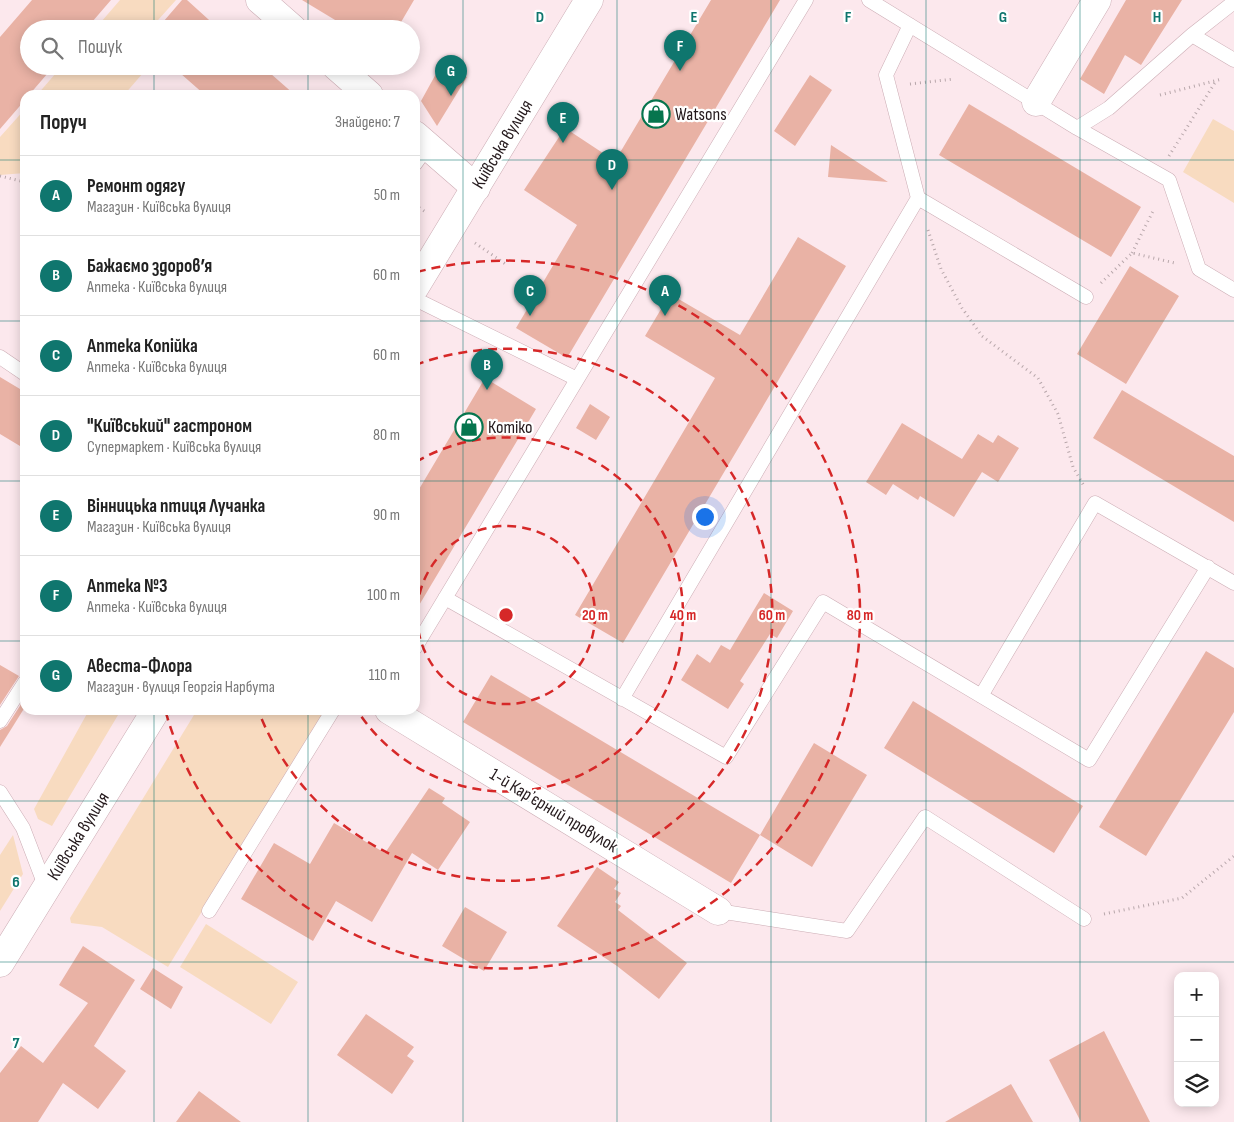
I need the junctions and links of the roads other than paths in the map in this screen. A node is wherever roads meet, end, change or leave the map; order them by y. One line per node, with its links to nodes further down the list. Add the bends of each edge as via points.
1 (260, 0): 7 (street)
2 (589, 0): 16 (street, Київська вулиця)
3 (806, 0): 24 (lane)
4 (1097, 0): 13 (street)
5 (877, 2): 8 (lane)
6 (1234, 2): 9 (lane)
7 (283, 20)
8 (910, 25): 13 (lane); 17 (lane, via 886,75)
9 (1192, 35): 10 (lane); 14 (lane, via 1108,108)
10 (1234, 60)
11 (346, 75): 12 (street)
12 (363, 90)
13 (1036, 102): 14 (lane)
14 (1077, 128): 19 (lane, via 1164,177 1199,269)
15 (420, 149): 16 (street)
16 (476, 188): 18 (street, Київська вулиця)
17 (918, 198): 20 (lane); 31 (lane)
18 (420, 279)
19 (1234, 290)
20 (1086, 297)
21 (420, 301): 24 (lane)
22 (0, 357): 23 (lane)
23 (20, 371)
24 (577, 379): 27 (lane)
25 (1208, 567): 26 (lane); 30 (lane, via 1088,760); 30 (lane, via 1095,503)
26 (1234, 583)
27 (445, 598): 28 (lane); 31 (lane)
28 (420, 640)
29 (20, 690): 35 (lane)
30 (981, 696): 31 (lane, via 823,602 726,757)
31 (622, 699)
32 (153, 715): 37 (street, Київська вулиця)
33 (330, 715): 38 (lane)
34 (397, 715): 39 (street, 1-й Карʼєрний провулок)
35 (0, 721)
36 (1, 795): 37 (lane, via 23,828)
37 (46, 889): 41 (street, Київська вулиця)
38 (209, 911)
39 (718, 911): 40 (lane, via 846,931 925,817)
40 (1084, 919)
41 (0, 963)

